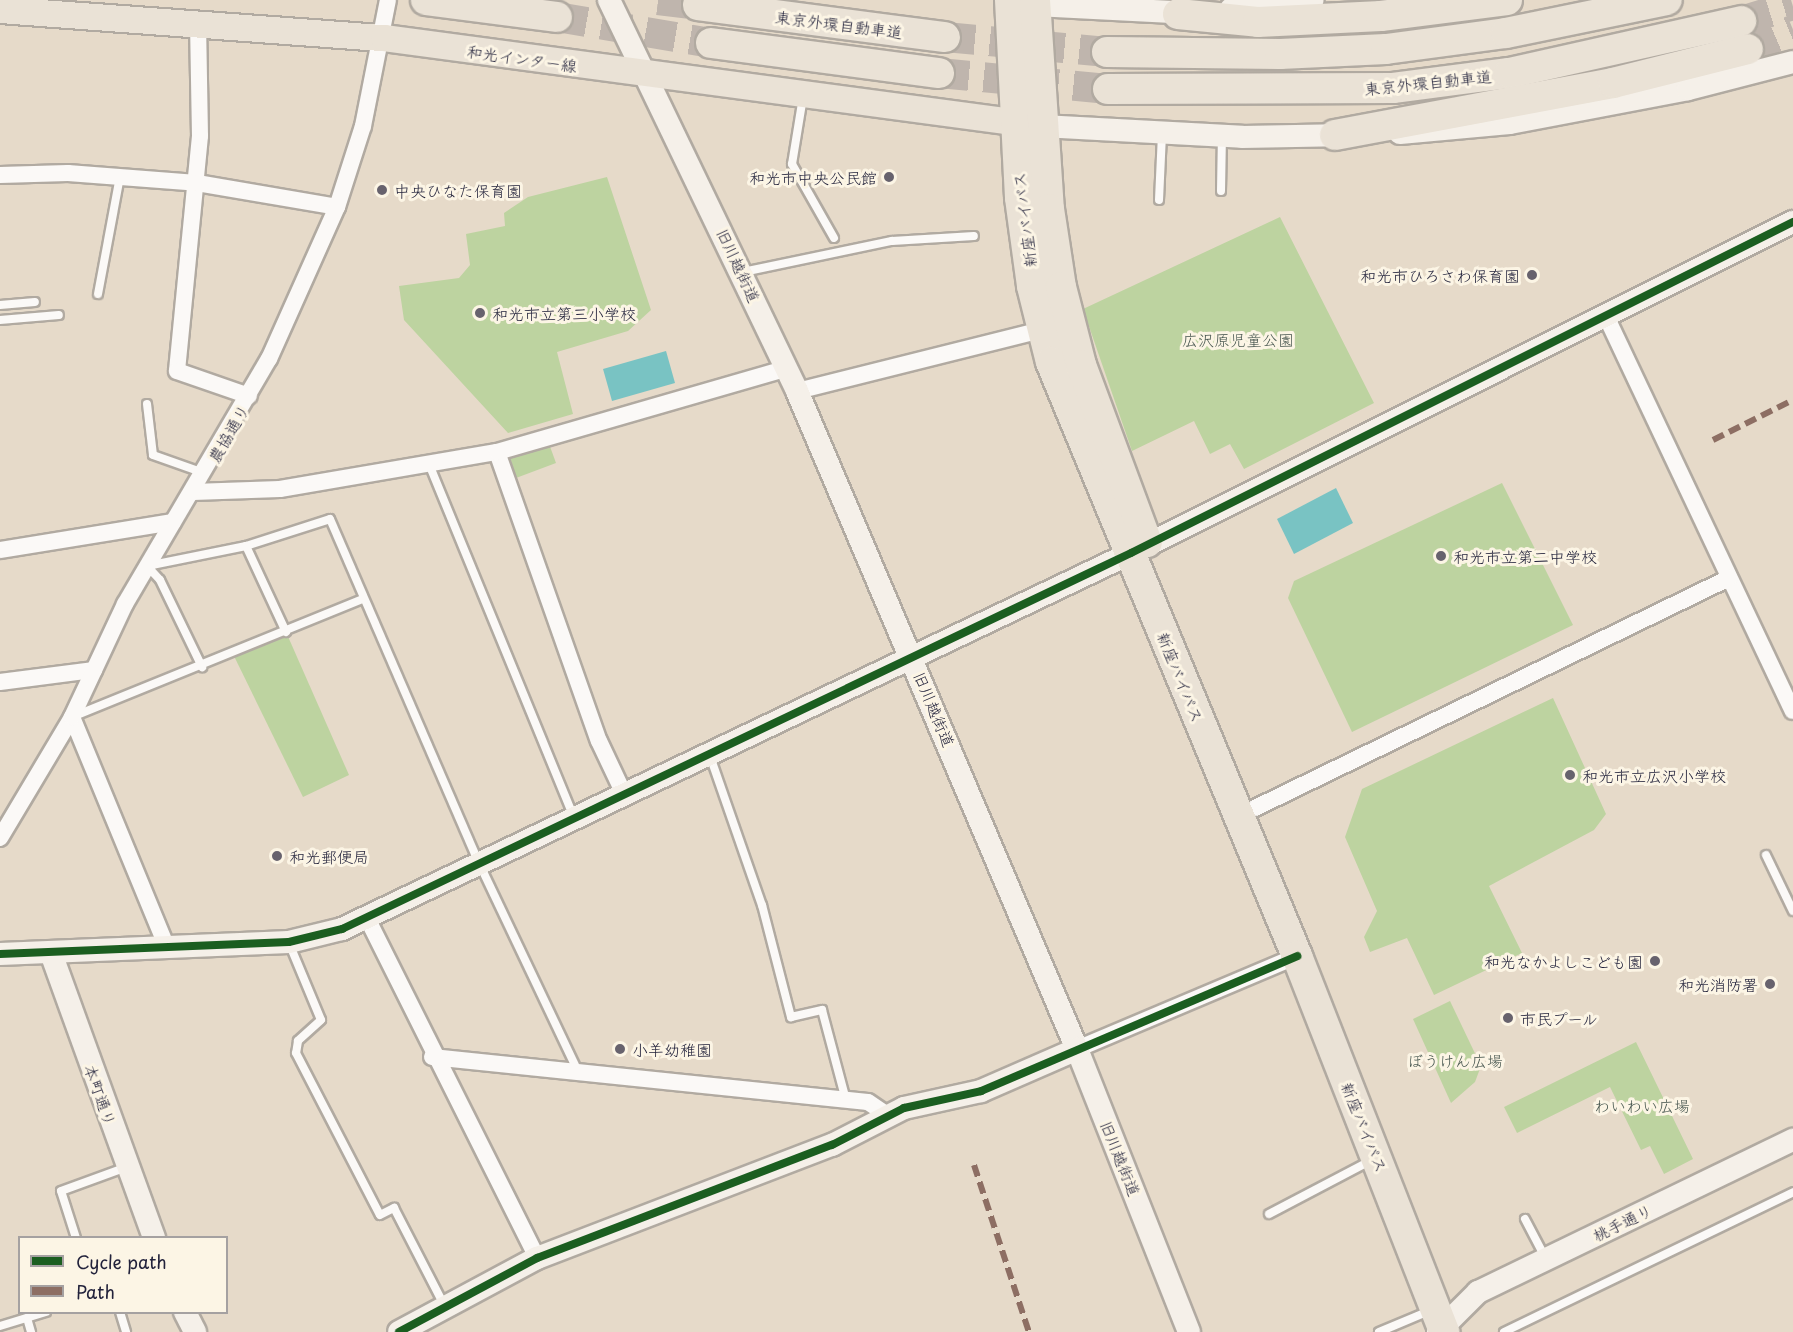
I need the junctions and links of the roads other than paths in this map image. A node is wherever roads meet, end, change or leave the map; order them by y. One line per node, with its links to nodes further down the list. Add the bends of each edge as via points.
1 (388, 0): 17 (street, 農協通り)
2 (426, 0): 13 (highway)
3 (609, 0): 22 (street, 旧川越街道)
4 (1004, 0): 8 (main road)
5 (1312, 0): 12 (street)
6 (1506, 0): 12 (highway, via 1381,16 1269,21)
7 (1667, 0): 19 (highway, via 1506,33 1386,49 1280,54)
8 (1022, 1): 12 (street); 25 (highway, 新座バイパス)
9 (698, 5): 16 (highway, 東京外環自動車道)
10 (0, 10): 11 (main road, 和光インター線)
11 (98, 14): 14 (main road, 和光インター線); 15 (main road)
12 (1178, 14)
13 (557, 17)
14 (198, 22): 17 (main road, 和光インター線); 31 (street)
15 (0, 27)
16 (945, 37)
17 (384, 38): 22 (main road, 和光インター線); 34 (street, 農協通り)
18 (711, 43): 21 (highway)
19 (1107, 52)
20 (1793, 62): 27 (street, via 1688,89 1510,123 1447,132)
21 (939, 73)
22 (648, 75): 24 (main road, 和光インター線); 38 (street, 旧川越街道)
23 (1108, 88): 27 (highway, 東京外環自動車道, via 1393,88 1744,35 1613,83)
24 (804, 96): 25 (main road, 和光インター線); 37 (lane, via 792,164)
25 (1029, 124): 26 (street); 45 (highway, 新座バイパス, via 1020,198); 56 (highway, 新座バイパス, via 1069,322)
26 (1162, 133): 28 (street); 33 (lane)
27 (1335, 135): 28 (street)
28 (1222, 136): 32 (lane)
29 (0, 175): 30 (street)
30 (120, 177): 31 (street); 39 (lane)
31 (197, 183): 34 (street); 48 (street, via 177,371)
32 (1221, 191)
33 (1159, 200)
34 (337, 207): 48 (street, 農協通り)
35 (1793, 222): 42 (street)
36 (974, 236): 38 (lane, via 892,241)
37 (834, 238)
38 (743, 272): 46 (street, 旧川越街道)
39 (98, 294)
40 (35, 302): 41 (lane)
41 (0, 305)
42 (1605, 314): 56 (street); 59 (street)
43 (59, 315): 44 (lane)
44 (0, 320)
45 (1041, 330): 47 (street); 56 (highway, 新座バイパス)
46 (788, 368): 47 (street, 旧川越街道); 50 (street)
47 (797, 391): 62 (street, 旧川越街道)
48 (249, 396): 52 (street, 農協通り)
49 (147, 404): 52 (lane, via 153,455)
50 (497, 452): 51 (street); 69 (street, via 599,741)
51 (429, 464): 53 (street, via 280,489); 73 (lane)
52 (205, 473): 53 (street, 農協通り)
53 (193, 492): 54 (street, 農協通り)
54 (172, 522): 57 (street); 58 (street, 農協通り)
55 (246, 546): 58 (lane); 60 (lane, via 330,519); 61 (lane)
56 (1139, 549): 62 (street); 71 (highway, 新座バイパス); 83 (highway, 新座バイパス)
57 (0, 550)
58 (147, 567): 63 (lane, via 160,580); 64 (street, 農協通り)
59 (1729, 578): 66 (street); 71 (street)
60 (363, 599): 61 (lane); 76 (lane)
61 (286, 632): 63 (lane)
62 (911, 654): 68 (street); 84 (street, 旧川越街道)
63 (202, 667): 67 (lane)
64 (94, 670): 65 (street); 67 (street, 農協通り)
65 (0, 682)
66 (1793, 711)
67 (72, 717): 70 (street, 農協通り); 80 (street)
68 (709, 754): 69 (street); 87 (lane, via 762,904 791,1017 822,1010)
69 (624, 794): 73 (street)
70 (20, 807): 72 (street); 74 (street, 農協通り)
71 (1255, 808): 104 (highway, 新座バイパス)
72 (0, 809)
73 (574, 817): 76 (street)
74 (0, 838)
75 (1766, 855): 77 (lane)
76 (480, 863): 78 (street); 86 (lane)
77 (1793, 911)
78 (366, 916): 79 (street, via 319,937); 85 (street)
79 (289, 942): 80 (street); 99 (lane, via 321,1020 298,1041 296,1053 380,1215 394,1208)
80 (167, 948): 81 (street)
81 (51, 952): 82 (street); 91 (street, 本町通り)
82 (0, 954)
83 (1297, 956): 84 (street); 90 (highway, 新座バイパス)
84 (1077, 1049): 88 (street, via 981,1091); 110 (street, 旧川越街道)
85 (432, 1058): 86 (street); 97 (street)
86 (577, 1069): 87 (street)
87 (846, 1100): 88 (street, via 867,1102)
88 (887, 1115): 97 (street, via 832,1145)
89 (1793, 1140): 98 (street, 桃手通り)
90 (1378, 1158): 93 (lane); 104 (highway, 新座バイパス)
91 (127, 1167): 95 (lane, via 61,1191); 96 (street, 本町通り)
92 (1793, 1192): 112 (lane)
93 (1269, 1214)
94 (1525, 1219): 98 (lane)
95 (75, 1236)
96 (153, 1236)
97 (537, 1258): 99 (street)
98 (1546, 1259): 104 (street, 桃手通り, via 1478,1292)
99 (446, 1309): 109 (street)
100 (40, 1314): 103 (lane)
101 (121, 1314): 107 (lane)
102 (186, 1314): 108 (street)
103 (27, 1318): 105 (lane); 106 (lane)
104 (1447, 1324): 111 (lane)
105 (0, 1326)
106 (32, 1332)
107 (126, 1332)
108 (195, 1332)
109 (399, 1332)
110 (1189, 1332)
111 (1379, 1332)
112 (1504, 1332)

